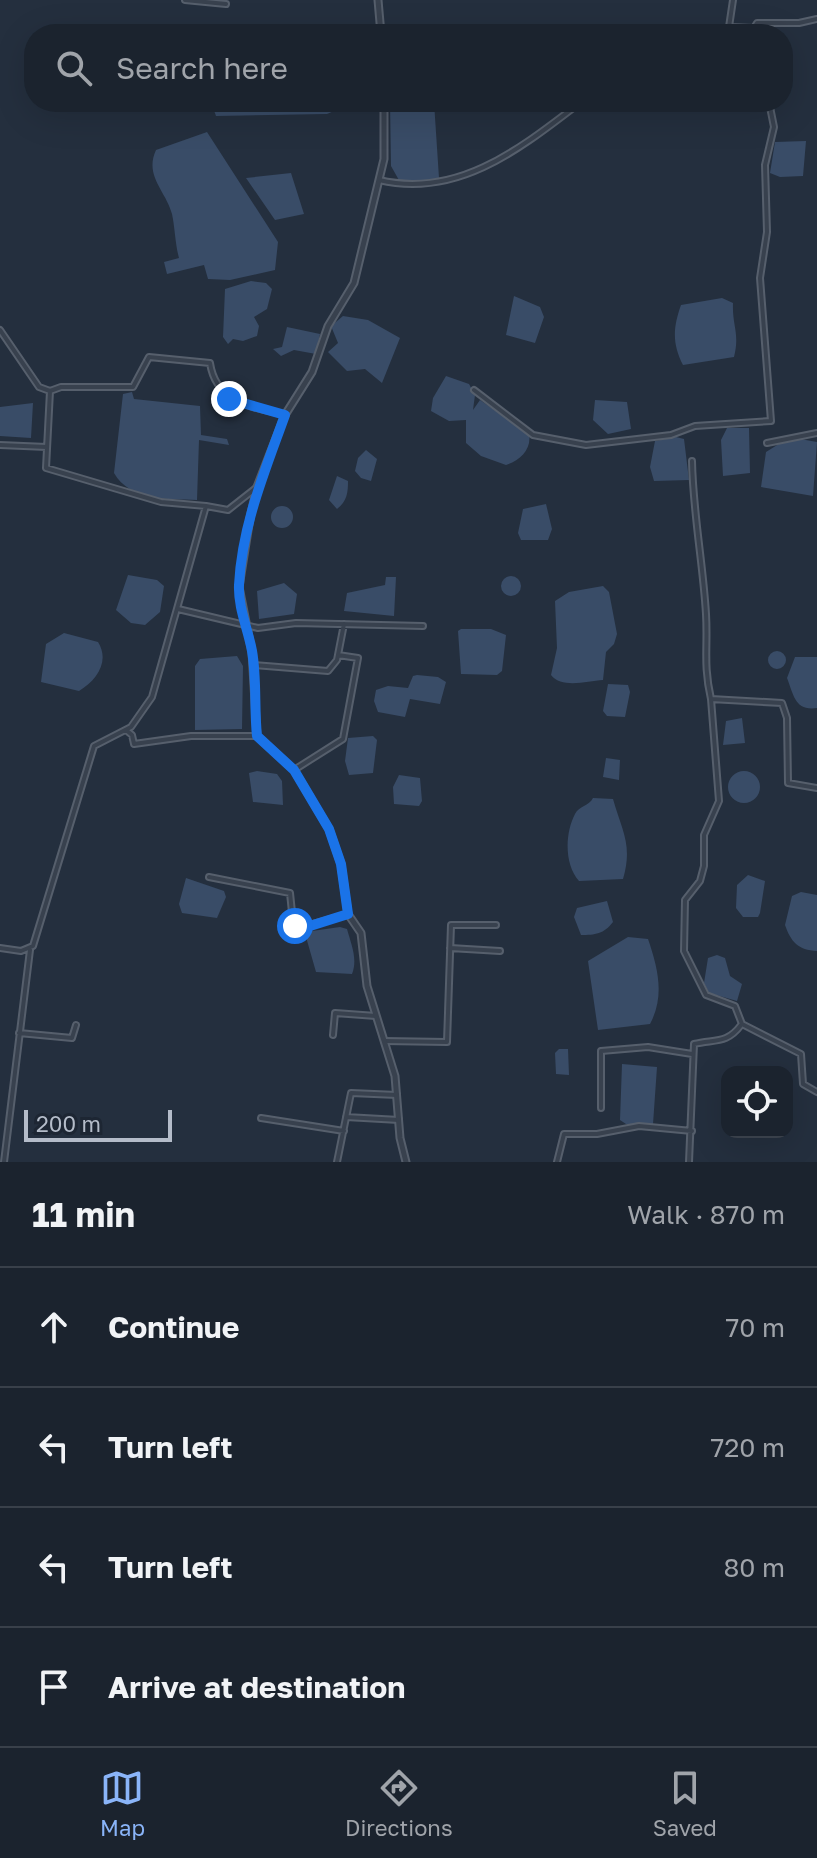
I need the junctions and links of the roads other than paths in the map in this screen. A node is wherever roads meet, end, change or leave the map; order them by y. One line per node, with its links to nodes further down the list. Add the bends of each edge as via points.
1 (185, 0): 4 (street)
2 (378, 0): 6 (street)
3 (733, 0): 7 (street)
4 (226, 4)
5 (817, 19): 8 (street)
6 (380, 24)
7 (729, 24)
8 (757, 24)
9 (384, 112): 12 (street)
10 (568, 112): 12 (street, via 499,163 473,173 424,185)
11 (771, 112): 14 (street, via 760,278 771,421 695,426 671,435 586,445 533,435)
12 (379, 180): 16 (street, via 354,283 328,326 312,372)
13 (0, 330): 15 (street, via 39,387)
14 (474, 390)
15 (50, 391): 16 (street, via 133,387 149,357 194,360 210,363 229,399); 20 (street)
16 (285, 415): 22 (street)
17 (817, 433): 18 (street)
18 (767, 443)
19 (0, 445): 20 (street)
20 (47, 447): 23 (street, via 46,468 161,502)
21 (692, 461): 30 (street, via 706,616 703,654)
22 (257, 487): 23 (street, via 228,510); 26 (street, via 239,587)
23 (206, 506): 24 (street)
24 (178, 609): 26 (street); 31 (street, via 152,697)
25 (344, 624): 26 (street); 27 (street); 28 (street)
26 (246, 626): 29 (street)
27 (423, 626)
28 (338, 655): 29 (street, via 328,671); 33 (street, via 358,658 346,730 335,745)
29 (253, 665): 32 (street)
30 (711, 699): 34 (street, via 782,703 788,783); 43 (street, via 719,801 704,835 700,881 685,900 684,951 706,995 735,1006)
31 (126, 730): 32 (street, via 134,744 191,736); 40 (street, via 94,746)
32 (257, 736): 33 (street)
33 (294, 770): 36 (street, via 329,829 341,864)
34 (817, 788)
35 (209, 877): 36 (street, via 290,893 298,928)
36 (348, 914): 42 (street, via 361,933)
37 (496, 925): 39 (street, via 451,925)
38 (0, 948): 40 (street)
39 (450, 948): 41 (street); 47 (street, via 449,1039)
40 (30, 949): 45 (street)
41 (500, 951)
42 (376, 1016): 46 (street, via 335,1013); 47 (street)
43 (742, 1024): 48 (street, via 732,1037 695,1043); 49 (street, via 801,1054 803,1084)
44 (76, 1025): 45 (street, via 72,1038)
45 (19, 1033): 57 (street)
46 (333, 1035)
47 (384, 1041): 50 (street)
48 (692, 1054): 51 (street, via 648,1047 601,1051); 56 (street)
49 (817, 1092)
50 (397, 1095): 52 (street, via 351,1093); 54 (street)
51 (601, 1108)
52 (346, 1117): 54 (street); 55 (street)
53 (261, 1118): 55 (street)
54 (399, 1120): 59 (street)
55 (344, 1131): 58 (street)
56 (692, 1131): 60 (street, via 639,1126 564,1134); 61 (street)
57 (4, 1162)
58 (337, 1162)
59 (406, 1162)
60 (557, 1162)
61 (689, 1162)

